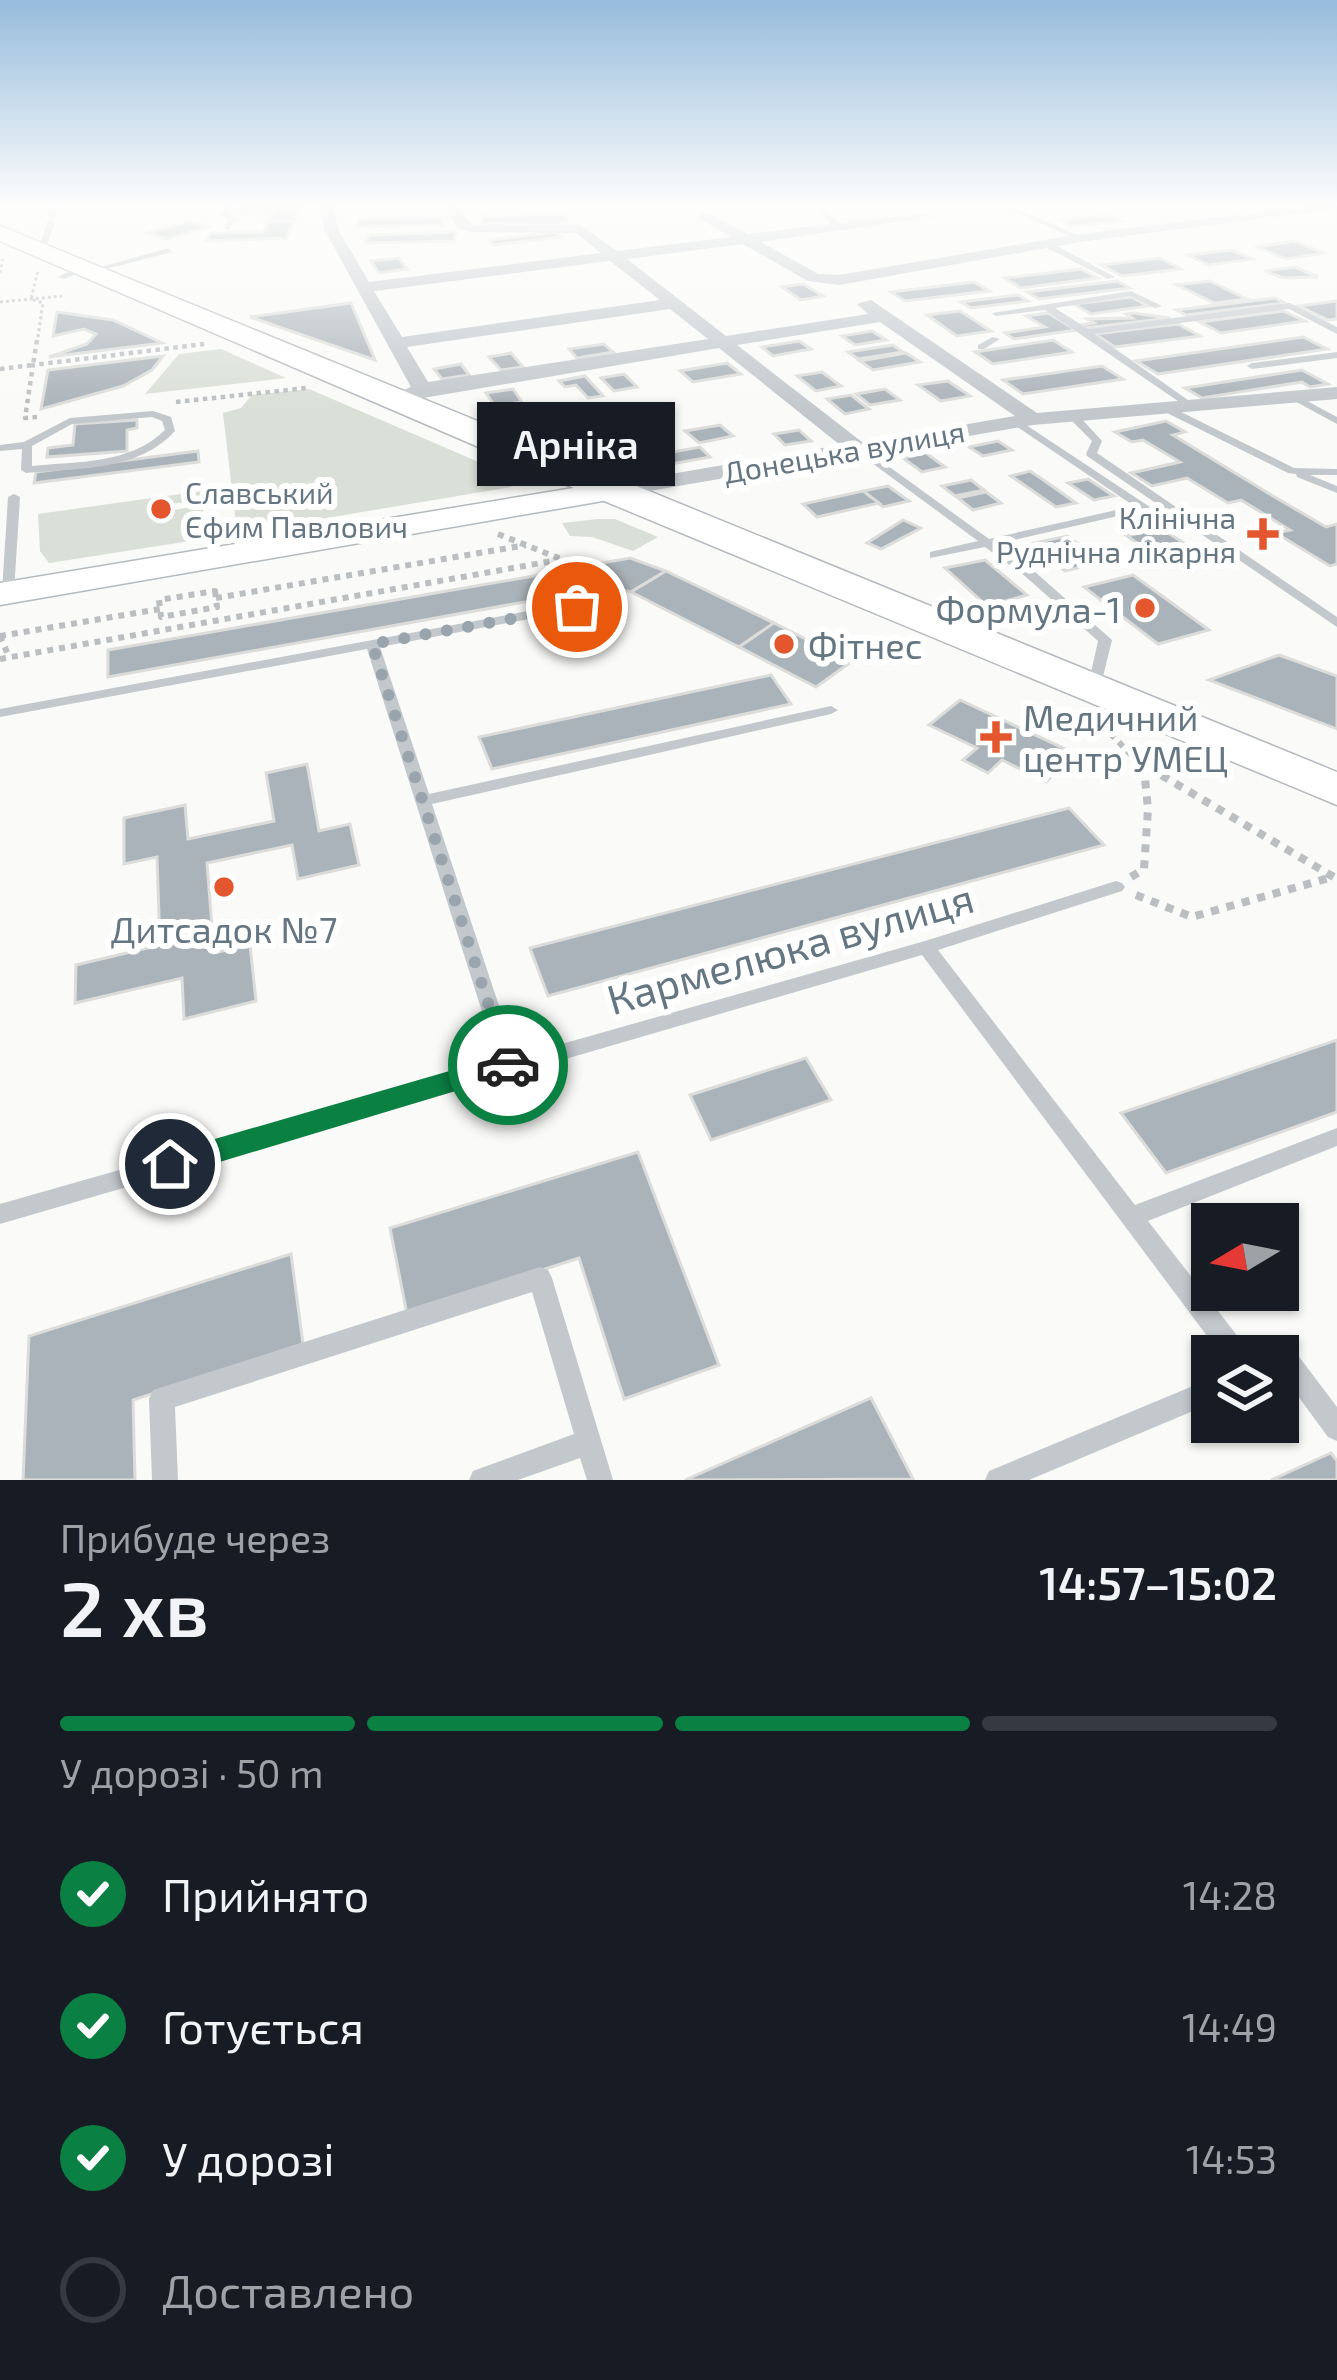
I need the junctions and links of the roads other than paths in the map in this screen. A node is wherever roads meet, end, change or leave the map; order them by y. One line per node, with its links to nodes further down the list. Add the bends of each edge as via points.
1 (79, 272): 27 (main road)
2 (356, 272): 10 (street)
3 (491, 272): 10 (street)
4 (637, 272): 11 (street)
5 (804, 272): 9 (street)
6 (885, 272): 9 (street)
7 (1101, 272): 8 (lane)
8 (1111, 277)
9 (839, 280): 15 (street)
10 (364, 287): 19 (street)
11 (675, 303): 19 (street); 20 (street)
12 (1158, 306): 13 (lane, via 1131,293)
13 (1047, 307): 14 (lane); 17 (lane)
14 (996, 313)
15 (878, 317): 20 (street); 30 (street)
16 (1337, 330): 17 (lane, via 1290,306)
17 (1086, 332): 28 (lane)
18 (996, 339): 21 (lane)
19 (400, 343): 24 (street)
20 (725, 343): 24 (street); 34 (street)
21 (981, 347)
22 (1337, 355): 23 (lane)
23 (1252, 366)
24 (422, 389): 27 (street)
25 (1337, 393): 26 (street, Донецька вулиця)
26 (1294, 398): 28 (street, Донецька вулиця); 31 (lane)
27 (395, 400): 38 (main road)
28 (1180, 408): 29 (street, Донецька вулиця); 35 (lane)
29 (1076, 418): 30 (street, Донецька вулиця); 44 (lane, via 1097,440 1091,454)
30 (1025, 421): 34 (street, Донецька вулиця); 40 (lane, via 1144,507)
31 (1337, 422)
32 (27, 445): 32 (lane, via 26,470 140,455 170,431 167,419 153,414 70,421); 33 (lane)
33 (0, 448)
34 (859, 449): 38 (street, Донецька вулиця); 40 (lane)
35 (1292, 471): 36 (lane); 37 (lane)
36 (1337, 472)
37 (1337, 490)
38 (608, 491): 42 (main road, Донецька вулиця); 46 (main road)
39 (14, 496): 42 (lane)
40 (984, 542): 41 (lane); 46 (lane, via 1105,640)
41 (934, 555)
42 (4, 593)
43 (577, 607): 45 (lane)
44 (1337, 623)
45 (372, 644): 48 (lane); 50 (lane)
46 (1095, 704): 49 (main road)
47 (831, 710): 50 (lane)
48 (0, 713)
49 (1337, 790)
50 (423, 801): 53 (lane)
51 (1116, 887): 52 (lane, Кармелюка вулиця)
52 (926, 947): 53 (lane, Кармелюка вулиця); 56 (lane)
53 (509, 1065): 55 (lane, Кармелюка вулиця)
54 (1337, 1137): 56 (lane)
55 (0, 1214)
56 (1133, 1216): 57 (lane)
57 (1221, 1335)
58 (1299, 1378): 60 (lane)
59 (1191, 1399): 65 (lane)
60 (1337, 1428)
61 (588, 1442): 62 (lane, via 540,1278 162,1399); 63 (lane); 64 (lane)
62 (165, 1480)
63 (482, 1480)
64 (600, 1480)
65 (998, 1480)

